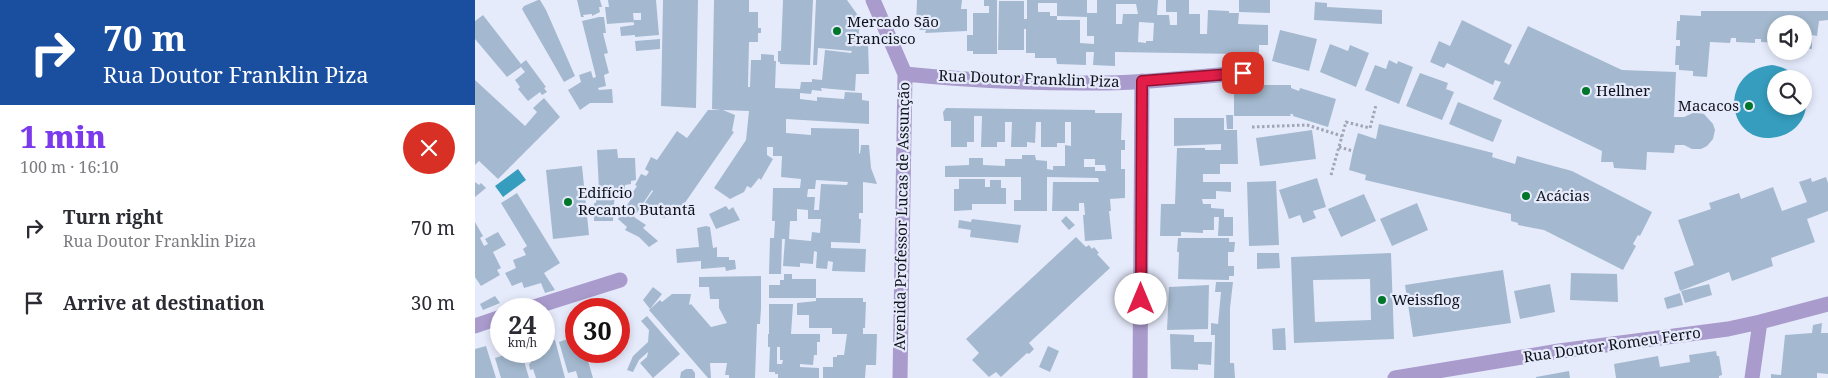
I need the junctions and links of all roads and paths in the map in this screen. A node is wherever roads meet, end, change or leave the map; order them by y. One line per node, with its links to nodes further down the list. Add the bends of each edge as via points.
1 (873, 0): 3 (street, Avenida Professor Lucas de Assunção)
2 (1243, 73): 4 (street, Rua Doutor Franklin Piza)
3 (905, 74): 4 (street, Rua Doutor Franklin Piza, via 974,81 1084,84); 17 (street, Avenida Professor Lucas de Assunção)
4 (1142, 81): 18 (street)
5 (1376, 105): 7 (path, via 1370,128 1347,122)
6 (1252, 128): 7 (path, via 1307,124)
7 (1342, 136): 8 (path)
8 (1339, 147): 9 (path); 10 (path)
9 (1353, 151)
10 (1331, 175)
11 (620, 280): 12 (street)
12 (555, 300)
13 (1828, 304): 15 (street, Rua Doutor Romeu Ferro)
14 (490, 321): 16 (street)
15 (1760, 322): 19 (street, Rua Doutor Romeu Ferro); 20 (street)
16 (475, 326)
17 (900, 378)
18 (1141, 378)
19 (1395, 378)
20 (1752, 378)

